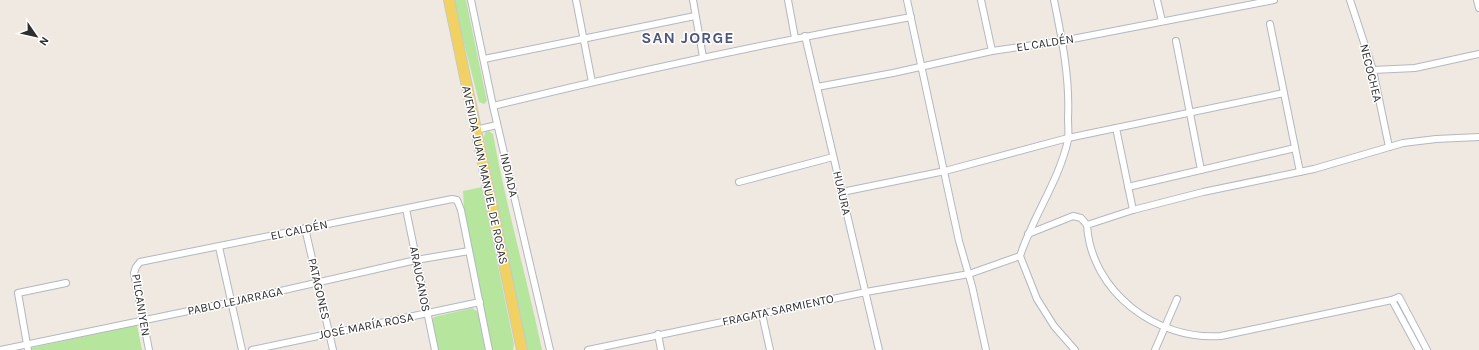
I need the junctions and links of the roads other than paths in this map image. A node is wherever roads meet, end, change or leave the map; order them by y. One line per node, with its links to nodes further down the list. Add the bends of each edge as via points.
1 (449, 0): 38 (main road, AVENIDA JUAN MANUEL DE ROSAS)
2 (471, 0): 28 (street, INDIADA)
3 (576, 0): 22 (street)
4 (693, 0): 16 (street)
5 (795, 0): 13 (street)
6 (907, 0): 17 (street)
7 (981, 0): 25 (street)
8 (1054, 0): 23 (street)
9 (1157, 0): 18 (street)
10 (1274, 0): 14 (street, EL CALDÉN)
11 (1350, 0): 30 (street, NECOCHEA)
12 (1477, 0): 15 (street)
13 (788, 1): 21 (street)
14 (1250, 2): 18 (street, EL CALDÉN)
15 (1479, 8)
16 (695, 16): 22 (street); 27 (street)
17 (911, 17): 20 (street); 29 (street)
18 (1162, 21): 23 (street, EL CALDÉN)
19 (1270, 24): 33 (street)
20 (805, 36): 21 (street); 32 (street, HUAURA)
21 (795, 38): 27 (street)
22 (584, 39): 28 (street); 31 (street)
23 (1062, 40): 25 (street, EL CALDÉN); 40 (street, via 1068,95)
24 (1176, 41): 35 (street)
25 (992, 50): 29 (street, EL CALDÉN)
26 (1479, 54): 30 (street, via 1415,68)
27 (702, 57): 31 (street)
28 (484, 59): 34 (street, INDIADA)
29 (920, 66): 32 (street, EL CALDÉN); 45 (street)
30 (1373, 70): 41 (street, NECOCHEA)
31 (592, 82): 34 (street)
32 (817, 88): 43 (street, HUAURA)
33 (1284, 93): 35 (street); 42 (street)
34 (493, 106): 36 (street, INDIADA)
35 (1190, 113): 37 (street); 44 (street)
36 (498, 125): 38 (street); 83 (street, INDIADA)
37 (1116, 128): 40 (street); 48 (street)
38 (476, 130): 82 (main road, AVENIDA JUAN MANUEL DE ROSAS)
39 (1479, 137): 41 (street, via 1436,139)
40 (1068, 138): 45 (street); 54 (street, via 1045,200)
41 (1390, 147): 46 (street)
42 (1295, 148): 44 (street); 46 (street)
43 (833, 157): 47 (street); 49 (street, HUAURA)
44 (1201, 170): 48 (street)
45 (945, 171): 49 (street); 60 (street, via 959,241)
46 (1300, 172): 51 (street, via 1203,192)
47 (739, 182)
48 (1128, 187): 51 (street)
49 (842, 192): 63 (street, HUAURA)
50 (406, 209): 53 (street, EL CALDÉN); 56 (street, EL CALDÉN, via 457,200); 58 (street, ARAUCANOS)
51 (1133, 210): 52 (street)
52 (1087, 225): 54 (street, via 1081,218 1073,216); 71 (street, via 1094,256 1102,274 1120,298)
53 (305, 228): 55 (street, EL CALDÉN); 62 (street, PATAGONES)
54 (1028, 234): 57 (street)
55 (219, 247): 59 (street, EL CALDÉN); 66 (street)
56 (470, 251): 58 (street, PABLO LEJARRAGA); 67 (street)
57 (1020, 256): 60 (street, FRAGATA SARMIENTO); 89 (street, via 1037,299 1054,326)
58 (416, 260): 62 (street, PABLO LEJARRAGA); 68 (street, ARAUCANOS)
59 (140, 262): 70 (street, PILCANIYEN, via 134,274)
60 (969, 274): 63 (street, FRAGATA SARMIENTO); 88 (street)
61 (66, 283): 74 (street, via 18,293)
62 (318, 283): 66 (street, PABLO LEJARRAGA); 72 (street, PATAGONES)
63 (866, 292): 69 (street, FRAGATA SARMIENTO); 87 (street, HUAURA)
64 (1177, 299): 71 (street)
65 (1392, 300): 71 (street, via 1221,336 1190,336); 91 (street); 92 (street, via 1399,297)
66 (232, 302): 70 (street, PABLO LEJARRAGA); 77 (street)
67 (480, 302): 68 (street, JOSÉ MARÍA ROSA); 81 (street)
68 (426, 314): 72 (street, JOSÉ MARÍA ROSA); 80 (street, ARAUCANOS)
69 (762, 314): 73 (street, FRAGATA SARMIENTO); 86 (street)
70 (143, 319): 74 (street, PABLO LEJARRAGA); 76 (street, PILCANIYEN)
71 (1164, 328): 90 (street)
72 (329, 333): 78 (street, JOSÉ MARÍA ROSA); 79 (street, PATAGONES)
73 (658, 334): 84 (street, FRAGATA SARMIENTO); 85 (street)
74 (28, 347): 75 (street, PABLO LEJARRAGA)
75 (0, 350)
76 (149, 350)
77 (242, 350)
78 (252, 350)
79 (333, 350)
80 (434, 350)
81 (488, 350)
82 (522, 350)
83 (550, 350)
84 (588, 350)
85 (662, 350)
86 (770, 350)
87 (879, 350)
88 (986, 350)
89 (1075, 350)
90 (1155, 350)
91 (1419, 350)
92 (1427, 350)

